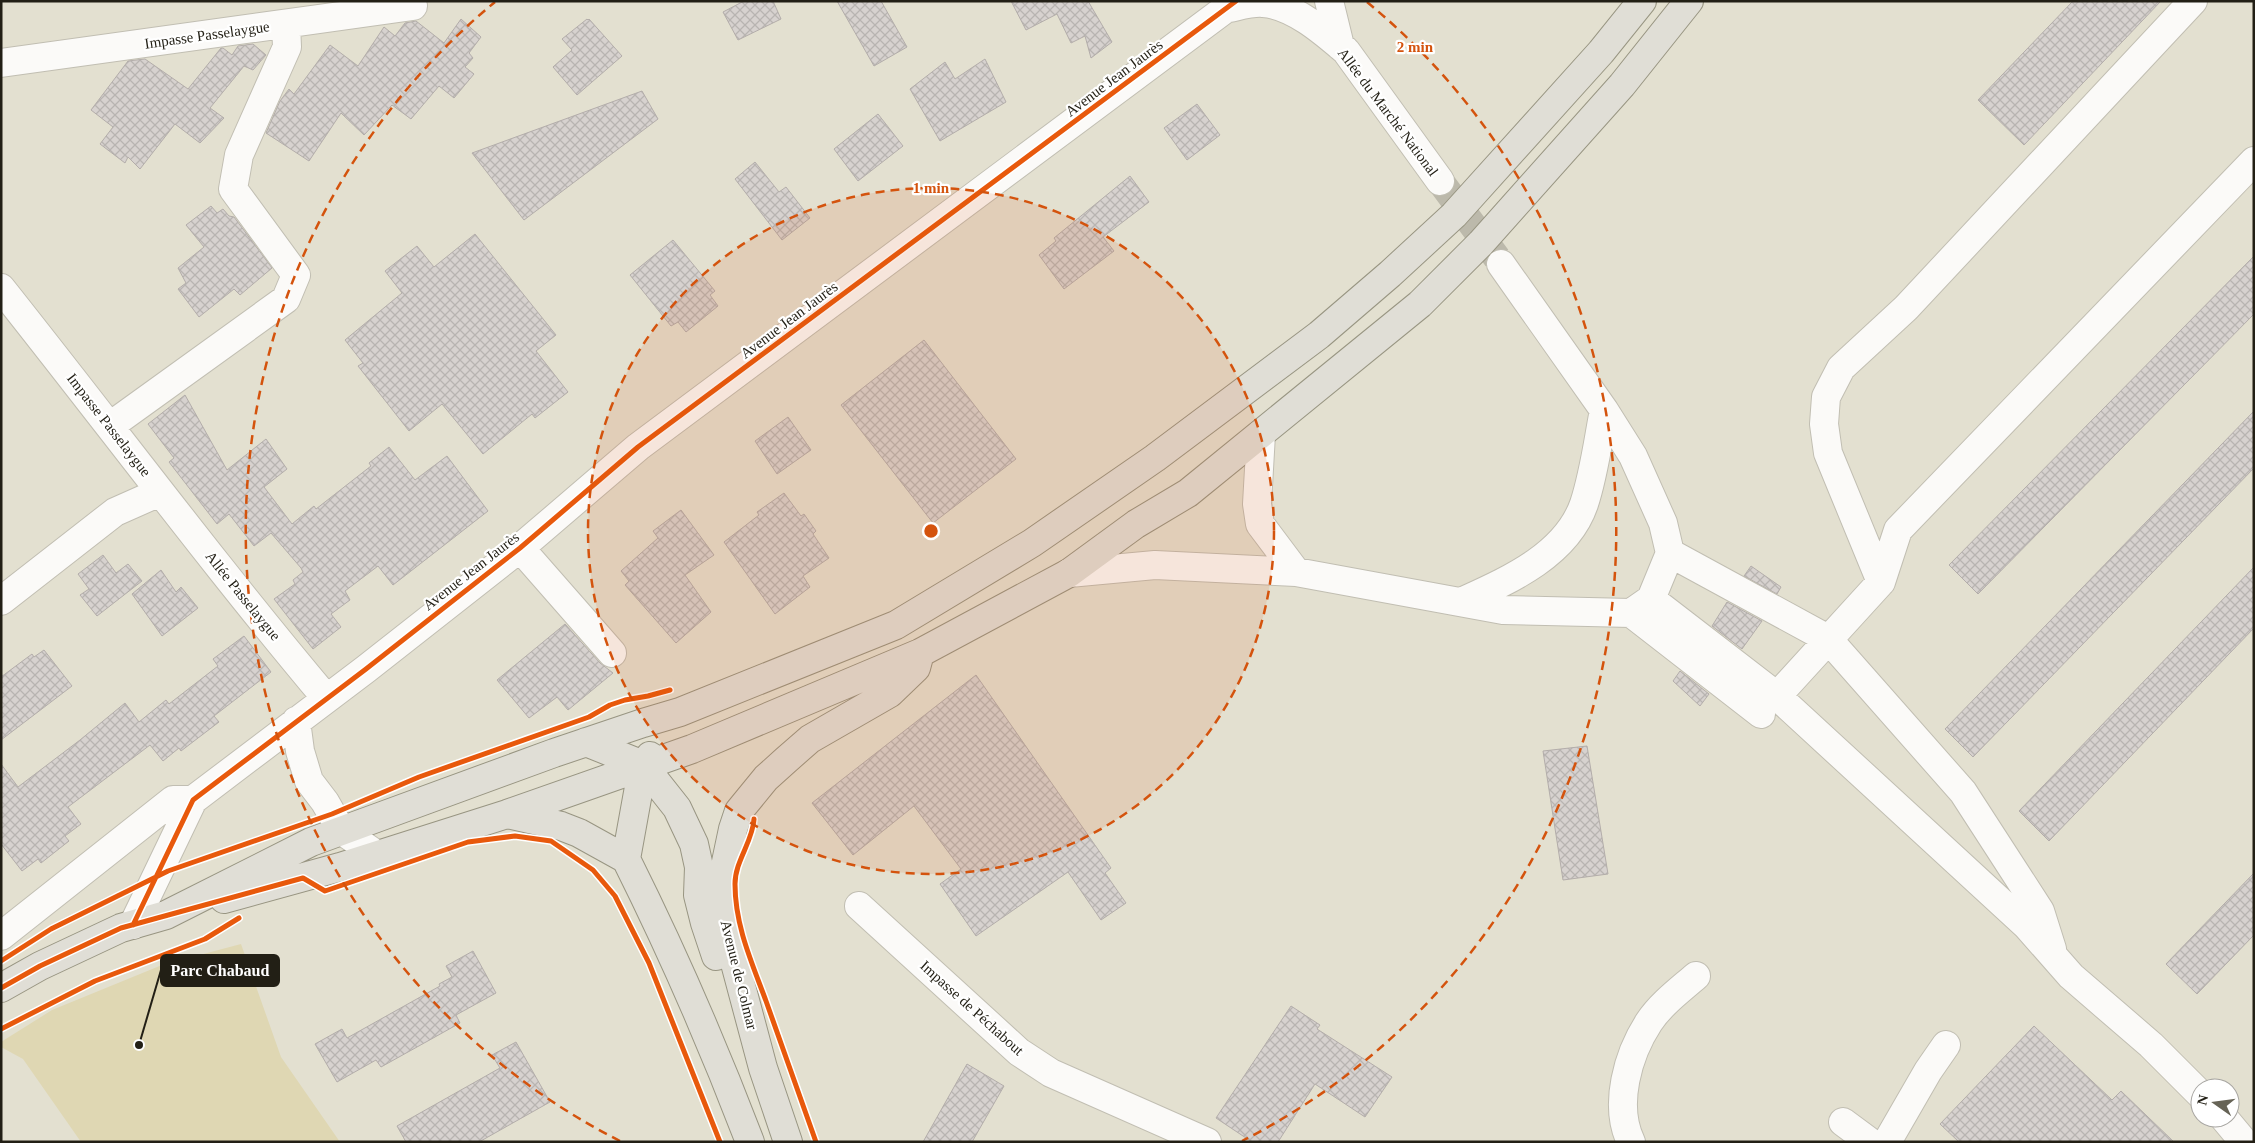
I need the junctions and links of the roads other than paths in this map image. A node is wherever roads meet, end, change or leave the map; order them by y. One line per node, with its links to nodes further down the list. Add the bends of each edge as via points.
1 (1329, 1): 8 (street)
2 (1642, 1): 31 (main road, via 1601,52 1454,215 1319,335 1155,458 1032,543 896,625)
3 (1689, 1): 16 (main road, via 1632,73 1482,243 1420,304)
4 (2193, 1): 22 (street, via 1906,308 1841,368 1826,398 1824,424 1828,453)
5 (1232, 4): 8 (street, Allée du Marché National, via 1262,2 1277,6 1292,12); 18 (street, Avenue Jean Jaurès, via 638,447)
6 (413, 6): 7 (street, Impasse Passelaygue)
7 (286, 24): 9 (street, Impasse Passelaygue); 15 (street, via 287,47 239,155 233,189 296,276 286,299)
8 (1340, 46): 11 (street, Allée du Marché National)
9 (1, 63)
10 (2254, 161): 22 (street, via 1898,530)
11 (1440, 181)
12 (1501, 264): 14 (street)
13 (1, 288): 15 (street, Impasse Passelaygue)
14 (1604, 410): 19 (street, via 1633,456 1663,523); 24 (street, via 1583,506 1564,540 1513,577)
15 (110, 426): 17 (street, Impasse Passelaygue)
16 (1261, 434): 20 (street, via 1260,524); 21 (main road, via 1188,492 1136,524)
17 (160, 492): 23 (street, via 115,512); 29 (street, Allée Passelaygue)
18 (520, 548): 27 (street); 29 (street, Avenue Jean Jaurès)
19 (1670, 553): 25 (street); 26 (street)
20 (1296, 572): 21 (street, via 1155,565); 24 (street)
21 (1069, 573): 28 (main road)
22 (1881, 582): 26 (street)
23 (1, 601)
24 (1461, 602): 25 (street, via 1504,610)
25 (1641, 606): 30 (street)
26 (1828, 639): 30 (street); 44 (street, via 1963,792 2040,911)
27 (612, 653)
28 (920, 653): 34 (main road, via 692,749); 48 (main road, Avenue de Colmar, via 916,668 890,693 810,739 766,778 740,811 732,829 722,881 724,922)
29 (326, 698): 32 (street, Avenue Jean Jaurès)
30 (1769, 705): 44 (street, via 2027,926)
31 (680, 712): 33 (main road); 34 (main road)
32 (296, 721): 35 (street, Avenue Jean Jaurès); 37 (street, via 300,751 309,780)
33 (586, 742): 34 (main road); 37 (main road)
34 (643, 765): 36 (main road); 39 (main road); 48 (main road, via 674,804 694,844 699,866 698,895 705,923 736,1012)
35 (193, 800): 42 (street); 43 (street, via 173,800)
36 (507, 814): 38 (main road); 39 (main road, via 567,828)
37 (341, 830): 38 (street); 41 (main road)
38 (377, 855): 41 (main road)
39 (626, 859): 52 (main road, via 667,942)
40 (859, 906): 54 (street, Impasse de Péchabout, via 1019,1052 1060,1077)
41 (166, 915): 42 (main road)
42 (133, 925): 46 (main road, via 40,966)
43 (1, 936)
44 (2055, 957): 49 (street, via 2071,976 2151,1044)
45 (1696, 976): 55 (street, via 1650,1021 1633,1051 1623,1107)
46 (1, 988)
47 (1946, 1046): 57 (street)
48 (763, 1068): 53 (main road, Avenue de Colmar)
49 (2190, 1084)
50 (1843, 1122): 56 (street)
51 (2232, 1128): 58 (street)
52 (750, 1142)
53 (788, 1142)
54 (1207, 1142)
55 (1631, 1142)
56 (1870, 1142)
57 (1887, 1142)
58 (2244, 1142)

